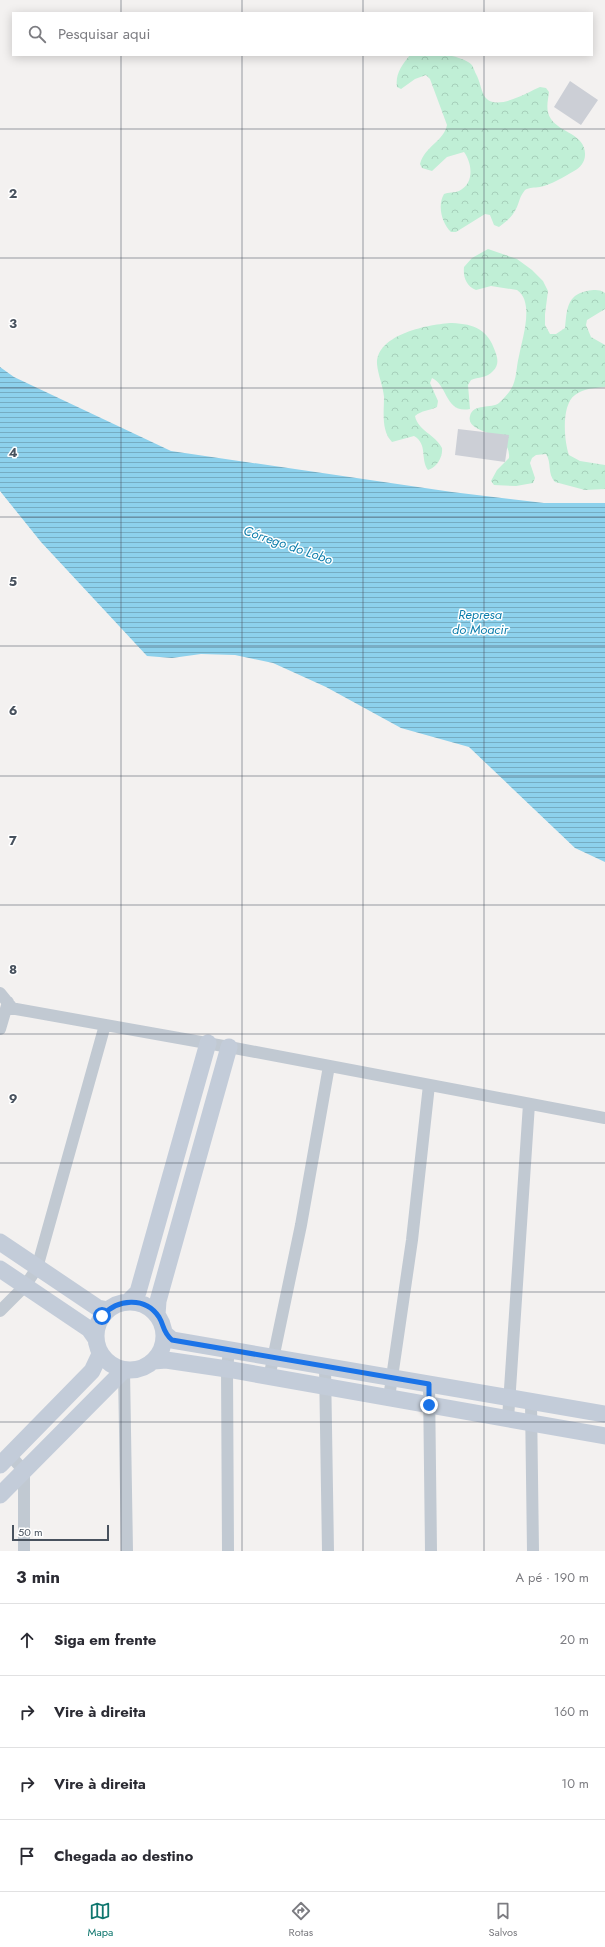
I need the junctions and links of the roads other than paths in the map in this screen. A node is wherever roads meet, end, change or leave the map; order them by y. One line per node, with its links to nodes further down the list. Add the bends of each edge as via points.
1 (4, 998): 2 (street, via 13,1009); 3 (street)
2 (105, 1025): 4 (street); 12 (street)
3 (0, 1029)
4 (208, 1043): 5 (street); 14 (street, via 138,1292)
5 (229, 1047): 6 (street); 17 (street, via 158,1301)
6 (329, 1066): 7 (street); 21 (street, via 301,1225)
7 (429, 1085): 8 (street); 27 (street, via 412,1240)
8 (529, 1104): 9 (street); 31 (street)
9 (605, 1118)
10 (0, 1242): 12 (street)
11 (0, 1268): 13 (street)
12 (37, 1268): 13 (street); 15 (street, via 98,1308)
13 (25, 1286): 16 (street); 19 (street, via 88,1329)
14 (128, 1302): 15 (street); 17 (street, via 144,1305)
15 (108, 1310): 19 (street, via 99,1322)
16 (0, 1311)
17 (157, 1315): 18 (street)
18 (164, 1334): 20 (street, via 172,1340); 22 (street, via 161,1351)
19 (98, 1346): 24 (street, via 109,1364); 38 (street, via 92,1371)
20 (229, 1350): 21 (street); 25 (street)
21 (273, 1357): 23 (street); 26 (street)
22 (154, 1361): 24 (street, via 138,1370); 25 (street, via 166,1360)
23 (325, 1366): 27 (street); 29 (street)
24 (124, 1370): 39 (street); 42 (street)
25 (227, 1370): 26 (street); 43 (street)
26 (269, 1378): 29 (street)
27 (392, 1378): 28 (street); 30 (street)
28 (429, 1384): 31 (street); 33 (street)
29 (326, 1388): 30 (street); 44 (street)
30 (389, 1398): 33 (street)
31 (510, 1398): 32 (street); 35 (street)
32 (531, 1402): 34 (street); 36 (street)
33 (429, 1405): 35 (street); 45 (street)
34 (605, 1414)
35 (508, 1419): 36 (street)
36 (532, 1423): 37 (street); 46 (street)
37 (605, 1436)
38 (5, 1460): 39 (street)
39 (24, 1471): 40 (street); 41 (street)
40 (0, 1495)
41 (24, 1551)
42 (127, 1551)
43 (228, 1551)
44 (328, 1551)
45 (431, 1551)
46 (533, 1551)

